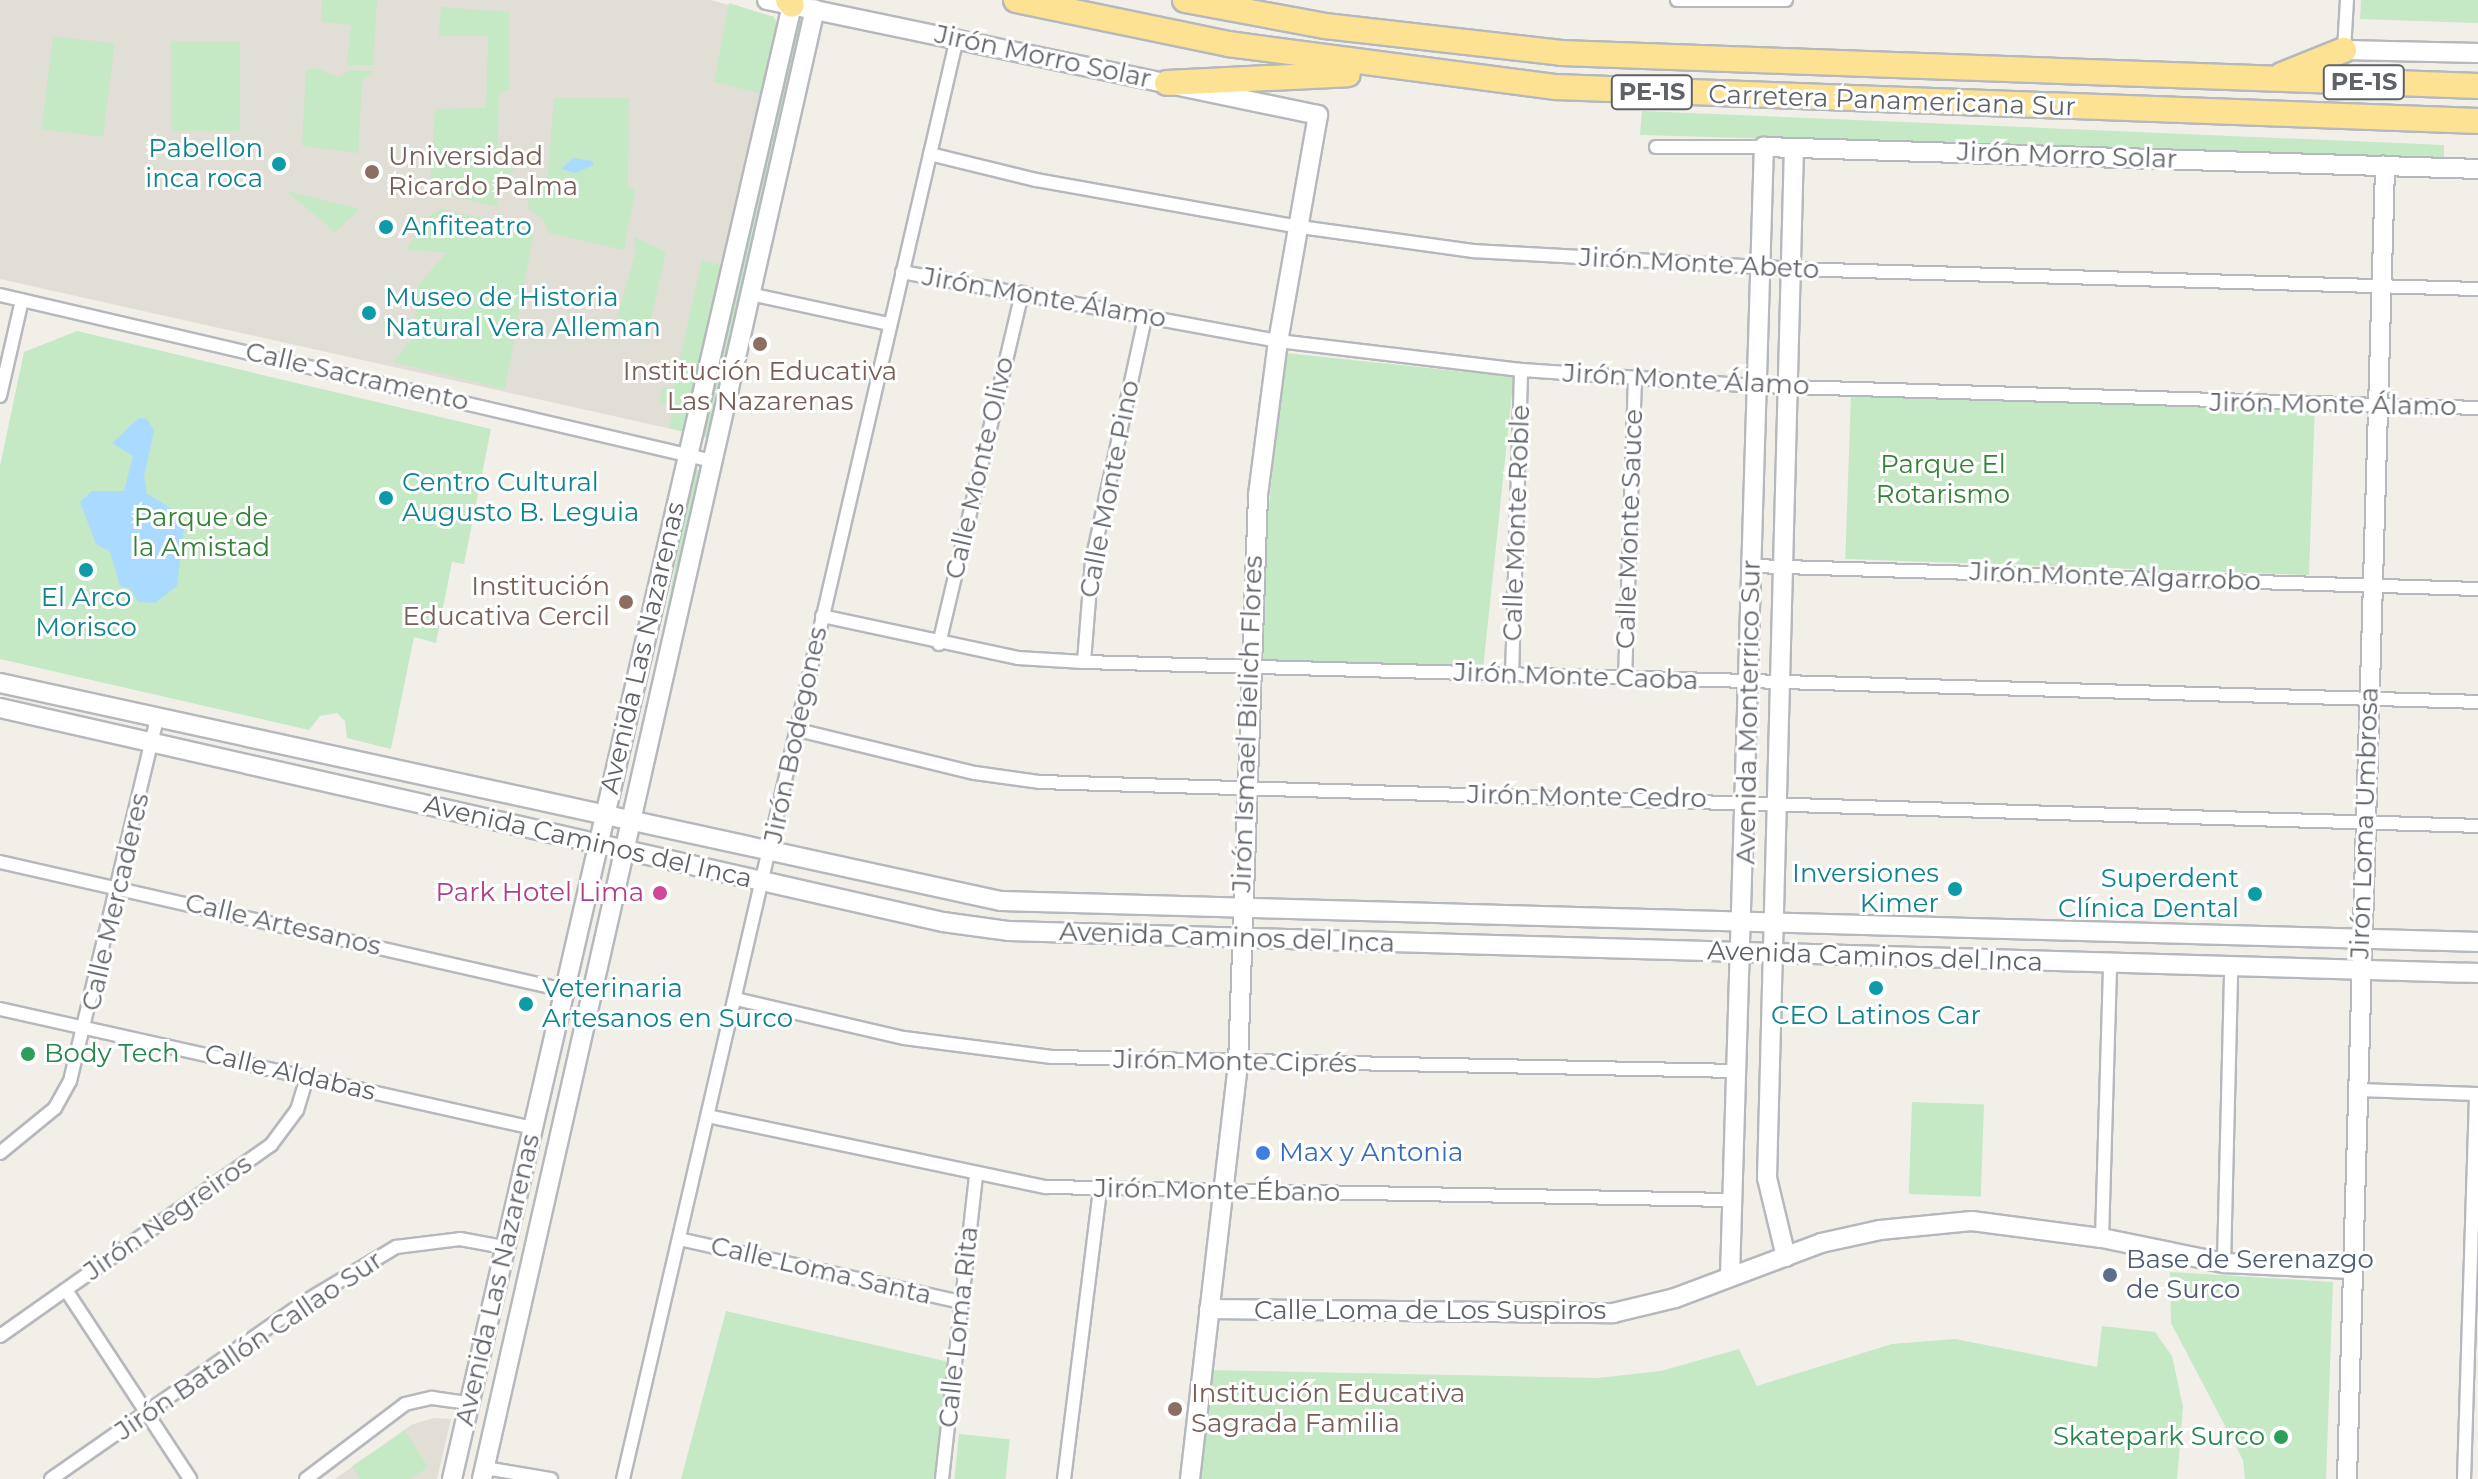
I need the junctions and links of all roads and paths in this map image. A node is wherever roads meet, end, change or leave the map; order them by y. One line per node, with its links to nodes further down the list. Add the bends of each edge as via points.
1 (767, 0): 7 (street, Jirón Morro Solar)
2 (1016, 0): 11 (highway, Carretera Panamericana Sur / PE-1S, via 1228,44)
3 (1185, 0): 12 (highway, Carretera Panamericana Sur / PE-1S, via 1341,28 1561,53)
4 (1677, 0): 5 (street)
5 (1786, 0)
6 (2347, 0): 9 (street)
7 (798, 4): 8 (street, Jirón Morro Solar); 30 (street, Avenida Las Nazarenas); 43 (street, Avenida Las Nazarenas)
8 (957, 38): 13 (street, Jirón Morro Solar); 20 (street, Jirón Bodegones)
9 (2344, 50): 10 (street); 12 (highway)
10 (2478, 53)
11 (1416, 72): 13 (highway); 16 (highway, Carretera Panamericana Sur / PE-1S, via 1705,95)
12 (2272, 79): 14 (highway, PE-1S)
13 (1167, 83): 15 (street, Jirón Morro Solar)
14 (2478, 86)
15 (1318, 115): 23 (street, Jirón Ismael Bielich Flores)
16 (2478, 121)
17 (1656, 147): 18 (street, Jirón Morro Solar)
18 (1764, 147): 19 (street, Jirón Morro Solar); 24 (street, Avenida Monterrico Sur)
19 (1794, 149): 21 (street, Jirón Morro Solar); 25 (street, Avenida Monterrico Sur)
20 (930, 154): 23 (street, Jirón Monte Abeto, via 1036,180); 26 (street, Jirón Bodegones)
21 (2385, 166): 22 (street, Jirón Morro Solar); 27 (street, Jirón Loma Umbrosa)
22 (2478, 169)
23 (1300, 227): 24 (street, Jirón Monte Abeto, via 1474,251); 35 (street, Jirón Ismael Bielich Flores)
24 (1761, 268): 25 (street, Jirón Monte Abeto); 38 (street, Avenida Monterrico Sur)
25 (1791, 269): 27 (street, Jirón Monte Abeto); 39 (street, Avenida Monterrico Sur)
26 (902, 272): 29 (street, Jirón Monte Álamo); 34 (street, Jirón Bodegones)
27 (2381, 286): 28 (street, Jirón Monte Abeto); 41 (street, Jirón Loma Umbrosa)
28 (2478, 289)
29 (1022, 293): 33 (street, Jirón Monte Álamo); 50 (street, Calle Monte Olivo)
30 (750, 294): 34 (street); 44 (street, Avenida Las Nazarenas)
31 (0, 295): 32 (street, Calle Sacramento)
32 (22, 300): 40 (street); 43 (street, Calle Sacramento)
33 (1145, 317): 35 (street, Jirón Monte Álamo); 51 (street, Calle Monte Pino, via 1092,561)
34 (889, 324): 49 (street, Jirón Bodegones)
35 (1278, 341): 36 (street, Jirón Monte Álamo); 52 (street, Jirón Ismael Bielich Flores, via 1258,495)
36 (1521, 370): 37 (street, Jirón Monte Álamo); 53 (street, Calle Monte Roble)
37 (1635, 379): 38 (street, Jirón Monte Álamo); 54 (street, Calle Monte Sauce)
38 (1758, 386): 39 (street, Jirón Monte Álamo); 45 (street, Avenida Monterrico Sur)
39 (1788, 387): 41 (street, Jirón Monte Álamo); 46 (street, Avenida Monterrico Sur)
40 (0, 396)
41 (2378, 408): 42 (street, Jirón Monte Álamo); 47 (street, Jirón Loma Umbrosa)
42 (2478, 408)
43 (688, 455): 44 (street, Calle Sacramento); 67 (street, Avenida Las Nazarenas)
44 (713, 461): 69 (street, Avenida Las Nazarenas)
45 (1753, 566): 46 (street, Jirón Monte Algarrobo); 55 (street, Avenida Monterrico Sur)
46 (1783, 567): 47 (street, Jirón Monte Algarrobo); 57 (street, Avenida Monterrico Sur)
47 (2372, 586): 48 (street, Jirón Monte Algarrobo); 58 (street, Jirón Loma Umbrosa)
48 (2478, 589)
49 (822, 616): 50 (street, Jirón Monte Caoba); 62 (street, Jirón Bodegones)
50 (939, 644): 51 (street, Jirón Monte Caoba, via 1018,658)
51 (1084, 662): 52 (street, Jirón Monte Caoba)
52 (1248, 666): 53 (street, Jirón Monte Caoba); 64 (street, Jirón Ismael Bielich Flores)
53 (1512, 676): 54 (street, Jirón Monte Caoba)
54 (1625, 679): 55 (street, Jirón Monte Caoba)
55 (1749, 682): 57 (street, Jirón Monte Caoba); 65 (street, Avenida Monterrico Sur)
56 (0, 683): 61 (street, Avenida Caminos del Inca)
57 (1780, 683): 58 (street, Jirón Monte Caoba); 66 (street, Avenida Monterrico Sur)
58 (2369, 699): 59 (street, Jirón Monte Caoba); 68 (street, Jirón Loma Umbrosa)
59 (2478, 702)
60 (0, 708): 63 (street, Avenida Caminos del Inca)
61 (158, 715): 63 (street, Calle Mercaderes); 67 (street, Avenida Caminos del Inca)
62 (798, 730): 64 (street, Jirón Monte Cedro, via 975,773 1027,780); 73 (street, Jirón Bodegones)
63 (152, 743): 71 (street, Avenida Caminos del Inca); 76 (street, Calle Mercaderes)
64 (1245, 789): 65 (street, Jirón Monte Cedro); 77 (street, Jirón Ismael Bielich Flores)
65 (1746, 800): 66 (street, Jirón Monte Cedro); 78 (street, Avenida Monterrico Sur)
66 (1777, 801): 68 (street, Jirón Monte Cedro); 79 (street, Avenida Monterrico Sur)
67 (604, 817): 69 (street, Avenida Caminos del Inca); 71 (street, Avenida Las Nazarenas)
68 (2365, 821): 70 (street, Jirón Monte Cedro); 80 (street, Jirón Loma Umbrosa)
69 (630, 823): 72 (street, Avenida Las Nazarenas); 73 (street, Avenida Caminos del Inca)
70 (2478, 826)
71 (598, 844): 72 (street, Avenida Caminos del Inca); 89 (street, Avenida Las Nazarenas)
72 (624, 850): 75 (street, Avenida Caminos del Inca); 121 (street, Avenida Las Nazarenas)
73 (771, 852): 75 (street, Jirón Bodegones); 77 (street, Avenida Caminos del Inca, via 1001,901)
74 (0, 862): 76 (street, Calle Artesanos)
75 (763, 882): 81 (street, Avenida Caminos del Inca, via 943,922 1009,931); 90 (street, Jirón Bodegones)
76 (119, 887): 89 (street, Calle Artesanos); 92 (street, Calle Mercaderes)
77 (1242, 911): 78 (street, Avenida Caminos del Inca); 81 (street, Jirón Ismael Bielich Flores)
78 (1742, 923): 79 (street, Avenida Caminos del Inca); 83 (street, Avenida Monterrico Sur)
79 (1773, 924): 80 (street, Avenida Caminos del Inca); 84 (street, Avenida Monterrico Sur)
80 (2361, 939): 82 (street, Avenida Caminos del Inca); 87 (street, Jirón Loma Umbrosa)
81 (1241, 940): 83 (street, Avenida Caminos del Inca); 93 (street, Jirón Ismael Bielich Flores)
82 (2478, 942)
83 (1742, 953): 84 (street, Avenida Caminos del Inca); 94 (street, Avenida Monterrico Sur)
84 (1773, 954): 85 (street, Avenida Caminos del Inca); 109 (street, Avenida Monterrico Sur, via 1767,1178)
85 (2110, 963): 86 (street, Avenida Caminos del Inca); 106 (street)
86 (2231, 966): 87 (street, Avenida Caminos del Inca); 110 (street)
87 (2360, 969): 88 (street, Avenida Caminos del Inca); 96 (street, Jirón Loma Umbrosa)
88 (2478, 973)
89 (564, 990): 99 (street, Avenida Las Nazarenas)
90 (736, 999): 93 (street, Jirón Monte Ciprés, via 981,1051); 98 (street, Jirón Bodegones)
91 (0, 1009): 92 (street, Calle Aldabas)
92 (87, 1028): 95 (street, Calle Aldabas); 100 (street, Calle Mercaderes, via 55,1108)
93 (1238, 1064): 94 (street, Jirón Monte Ciprés); 103 (street, Jirón Ismael Bielich Flores)
94 (1739, 1071): 104 (street, Avenida Monterrico Sur)
95 (307, 1077): 99 (street, Calle Aldabas); 113 (street, Jirón Negreiros, via 297,1110 271,1145)
96 (2357, 1090): 97 (street); 111 (street, Jirón Loma Umbrosa)
97 (2477, 1094): 105 (street)
98 (708, 1116): 101 (street, Jirón Monte Ébano); 107 (street, Jirón Bodegones)
99 (533, 1128): 108 (street, Avenida Las Nazarenas)
100 (0, 1153)
101 (976, 1175): 102 (street, Jirón Monte Ébano); 114 (street, Calle Loma Rita)
102 (1100, 1190): 103 (street, Jirón Monte Ébano); 129 (street)
103 (1225, 1192): 104 (street, Jirón Monte Ébano); 115 (street, Jirón Ismael Bielich Flores)
104 (1732, 1200): 112 (street, Avenida Monterrico Sur)
105 (2475, 1204): 116 (street)
106 (2102, 1238): 109 (street, Calle Loma de Los Suspiros, via 1996,1223 1937,1222 1861,1232); 110 (street, Calle Loma de Los Suspiros)
107 (679, 1239): 114 (street, Calle Loma Santa); 127 (street, Jirón Bodegones)
108 (504, 1247): 118 (street, Avenida Las Nazarenas); 119 (street, Jirón Batallón Callao Sur, via 460,1239 396,1247 308,1300)
109 (1786, 1257): 112 (street, Calle Loma de Los Suspiros)
110 (2224, 1263): 111 (street, Calle Loma de Los Suspiros)
111 (2352, 1269): 131 (street, Jirón Loma Umbrosa)
112 (1730, 1276): 115 (street, Calle Loma de Los Suspiros, via 1675,1298 1613,1313)
113 (66, 1290): 117 (street, Jirón Negreiros); 119 (street)
114 (962, 1302): 128 (street, Calle Loma Rita)
115 (1209, 1309): 130 (street, Jirón Ismael Bielich Flores)
116 (2474, 1313): 120 (street)
117 (0, 1336)
118 (469, 1403): 124 (street, via 432,1398 405,1404); 125 (street, Avenida Las Nazarenas)
119 (146, 1413): 122 (street, Jirón Batallón Callao Sur); 123 (street)
120 (2472, 1420): 132 (street)
121 (484, 1473): 126 (street)
122 (51, 1479)
123 (190, 1479)
124 (306, 1479)
125 (452, 1479)
126 (551, 1479)
127 (623, 1479)
128 (942, 1479)
129 (1064, 1479)
130 (1190, 1479)
131 (2347, 1479)
132 (2464, 1479)

